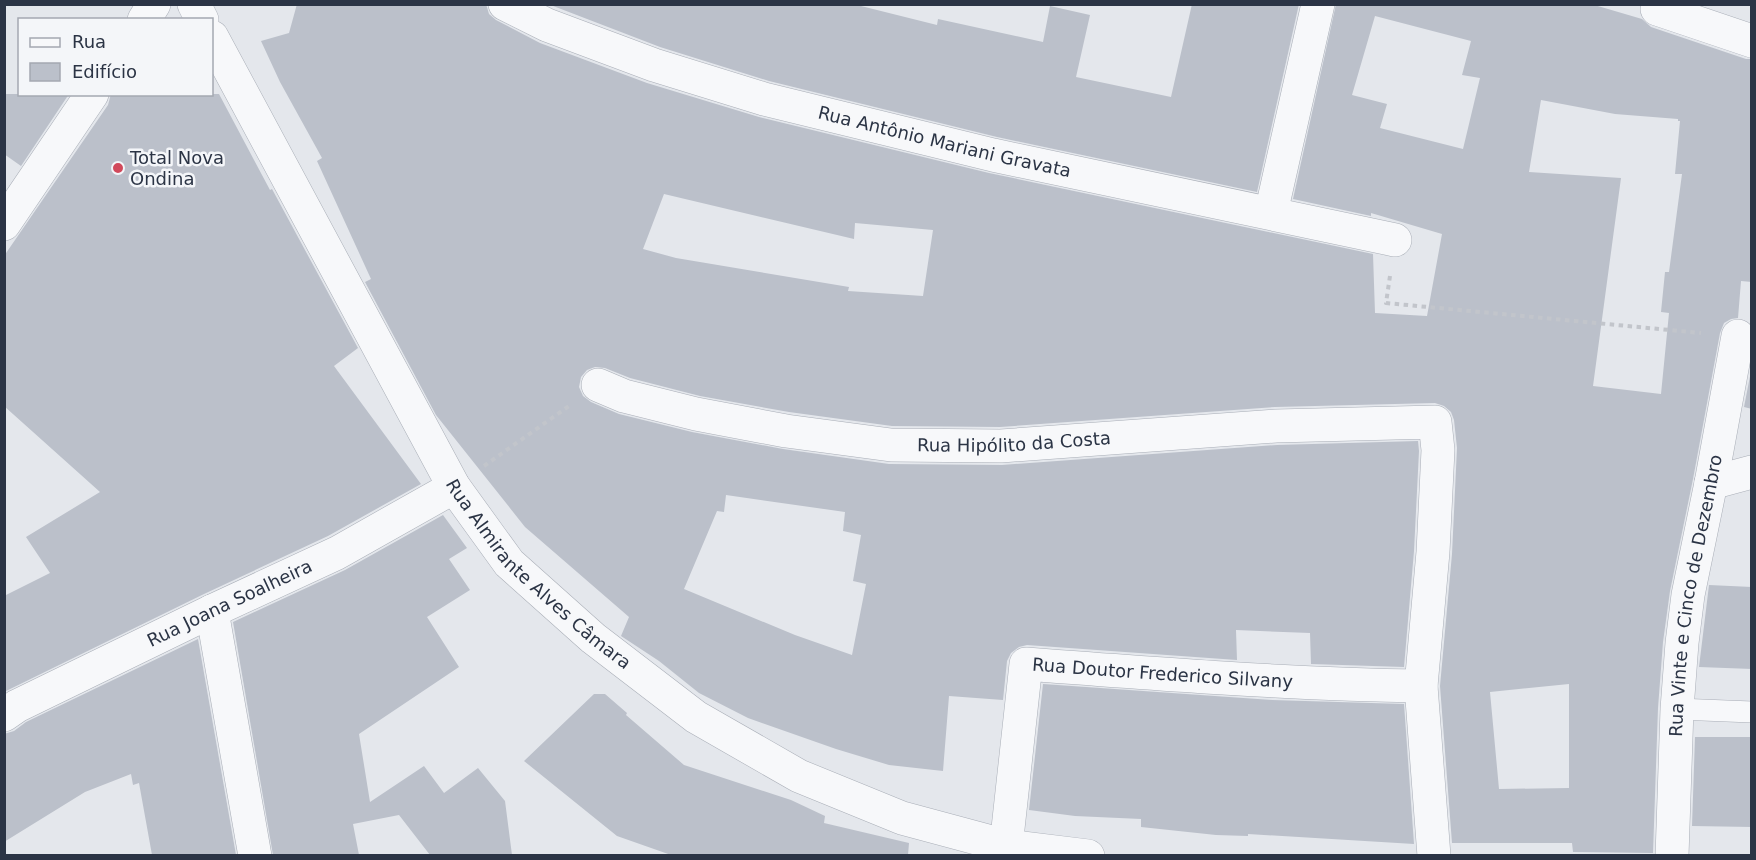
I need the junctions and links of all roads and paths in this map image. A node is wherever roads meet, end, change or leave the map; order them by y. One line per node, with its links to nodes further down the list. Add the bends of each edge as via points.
1 (154, 4): 6 (street)
2 (194, 4): 7 (street)
3 (505, 4): 11 (street, Rua Antônio Mariani Gravata, via 547,25 643,61 764,99 993,155)
4 (1318, 4): 11 (street)
5 (1657, 9): 9 (street)
6 (145, 18)
7 (201, 18)
8 (213, 39): 19 (street, Rua Almirante Alves Câmara)
9 (1752, 41)
10 (91, 96): 12 (street)
11 (1271, 213): 13 (street, Rua Antônio Mariani Gravata)
12 (4, 224)
13 (1395, 240): 14 (path, via 1386,303)
14 (1738, 336): 18 (street, Rua Vinte e Cinco de Dezembro)
15 (598, 385): 21 (street, Rua Hipólito da Costa, via 624,396 696,414 891,445 1001,446 1276,426 1435,422 1438,450 1433,552)
16 (552, 419): 19 (path)
17 (1752, 472): 18 (street)
18 (1711, 483): 22 (street, Rua Vinte e Cinco de Dezembro, via 1688,595)
19 (454, 487): 20 (street, Rua Joana Soalheira, via 336,553); 25 (street, Rua Almirante Alves Câmara, via 509,563 593,638 696,717 799,776 902,818)
20 (212, 611): 24 (street, Rua Joana Soalheira); 26 (street)
21 (1420, 686): 25 (street, Rua Doutor Frederico Silvany, via 1210,678 1026,664); 28 (street)
22 (1677, 709): 23 (lane); 29 (street, Rua Vinte e Cinco de Dezembro)
23 (1752, 712)
24 (4, 715)
25 (1006, 851): 27 (street, Rua Almirante Alves Câmara)
26 (255, 855)
27 (1088, 855)
28 (1434, 855)
29 (1672, 855)

